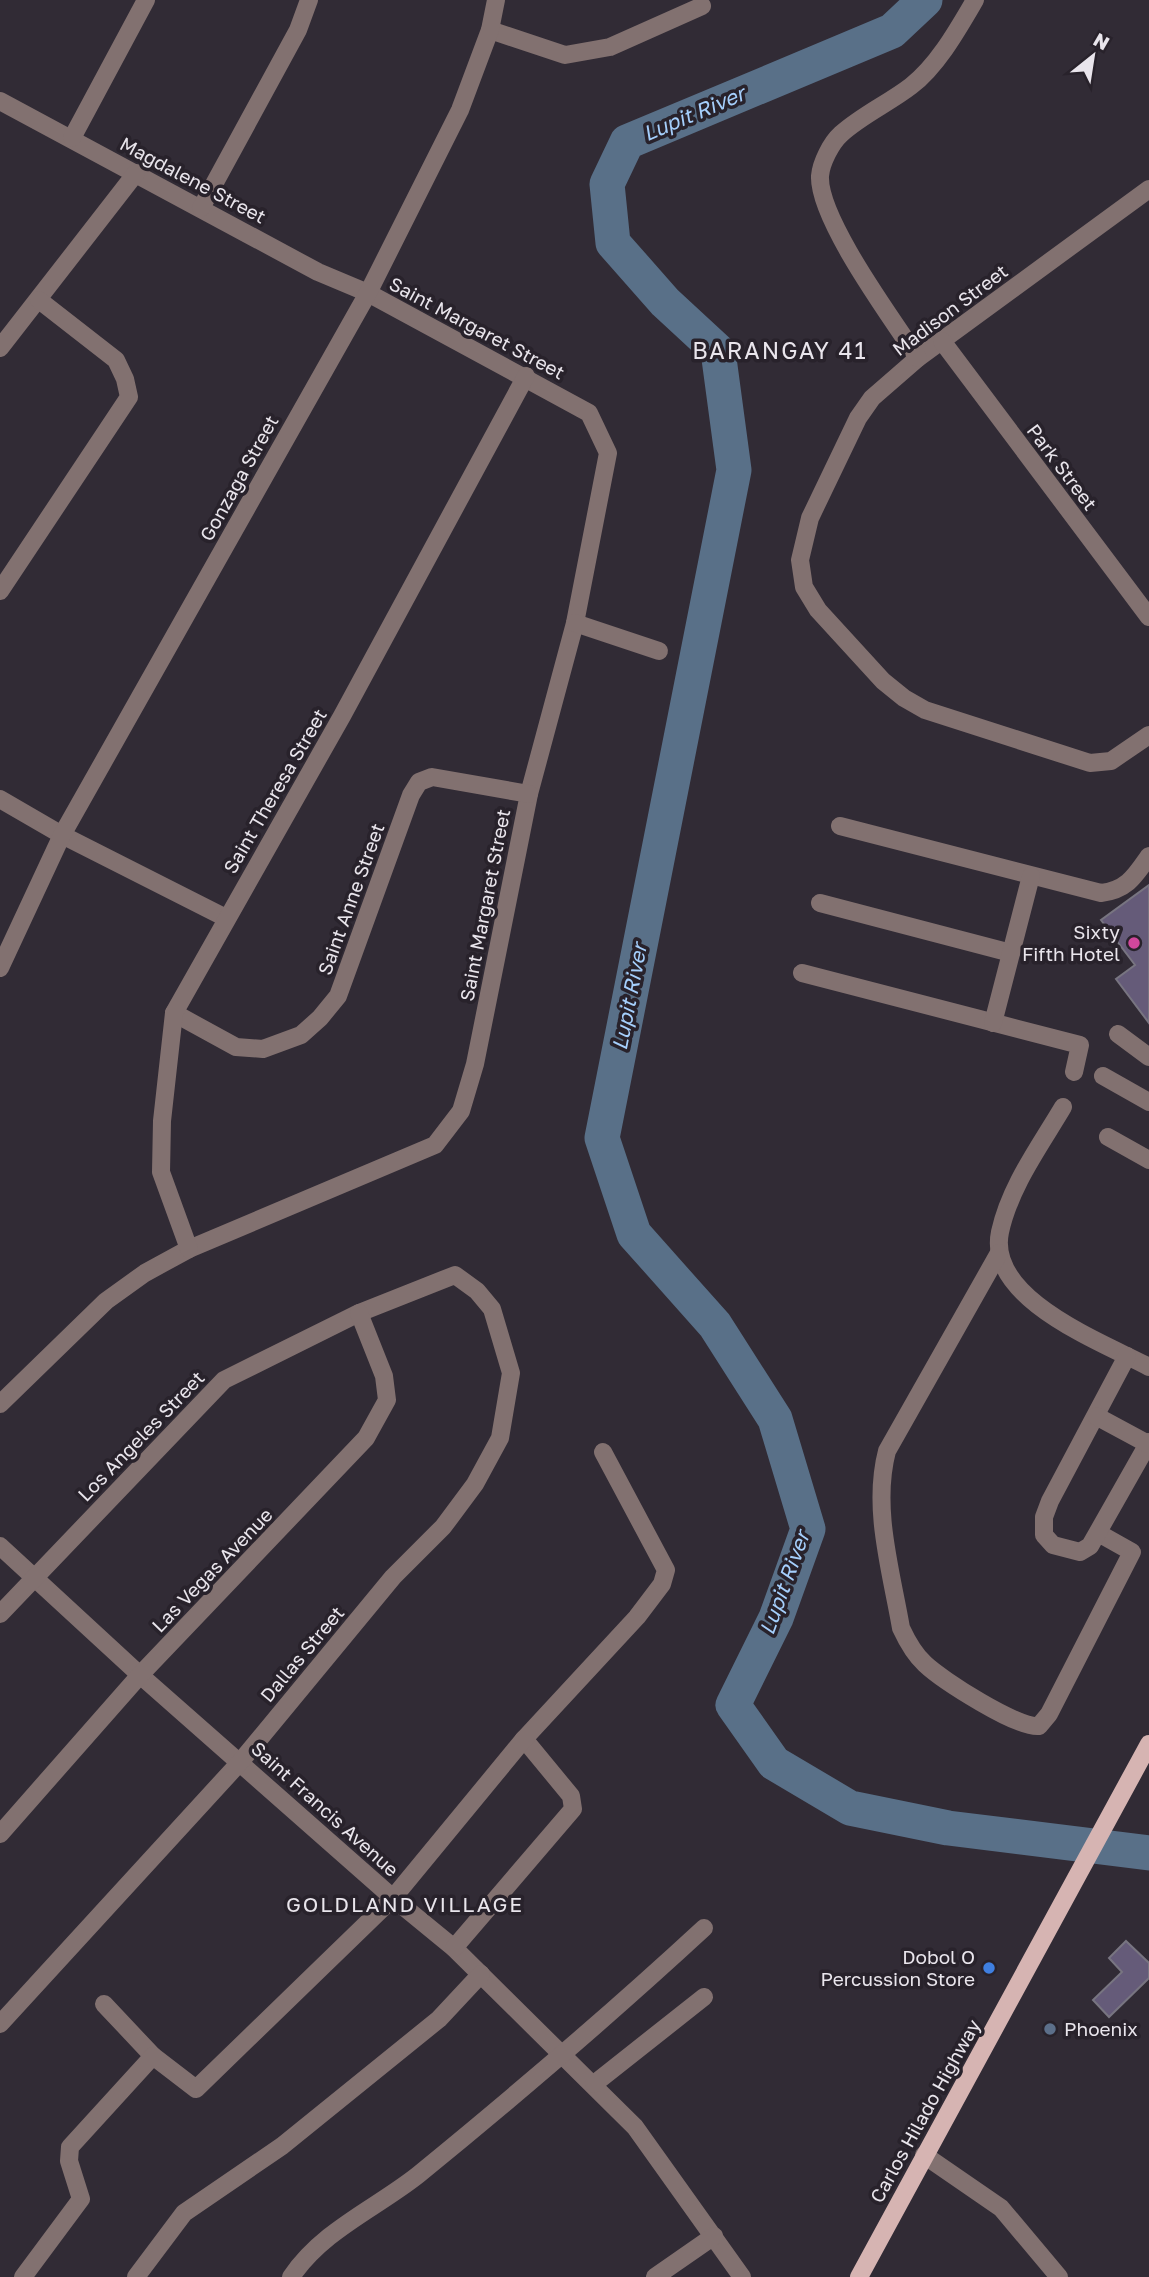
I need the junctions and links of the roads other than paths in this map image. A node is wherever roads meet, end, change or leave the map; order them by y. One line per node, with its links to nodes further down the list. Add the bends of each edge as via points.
1 (146, 0): 8 (street)
2 (309, 0): 11 (street, via 298,30)
3 (496, 0): 6 (street, Gonzaga Street)
4 (975, 0): 16 (street, via 914,84 840,135 827,153 820,177 845,245)
5 (702, 6): 6 (street, via 610,47 565,55)
6 (490, 30): 12 (street, Gonzaga Street, via 460,110)
7 (0, 101): 8 (street, Magdalene Street)
8 (72, 138): 9 (street, Magdalene Street)
9 (136, 173): 11 (street, Magdalene Street); 13 (street)
10 (1149, 190): 14 (street, Madison Street)
11 (201, 208): 12 (street, Magdalene Street, via 318,272)
12 (368, 293): 17 (street, Saint Margaret Street); 26 (street, Gonzaga Street)
13 (39, 300): 15 (street); 18 (street, via 116,360 130,397)
14 (942, 341): 16 (street, Madison Street); 19 (street, Park Street)
15 (0, 348)
16 (918, 358): 22 (street, Madison Street, via 872,398 858,418 810,518 800,560 804,586 818,610 883,681 925,710 1090,764 1111,761)
17 (526, 376): 20 (street, Saint Margaret Street, via 589,413 608,453); 30 (street, Saint Theresa Street, via 342,716)
18 (0, 591)
19 (1149, 617)
20 (575, 623): 21 (street); 23 (street, Saint Margaret Street)
21 (659, 652)
22 (1149, 735)
23 (529, 794): 34 (street, Saint Anne Street, via 432,777 419,782 338,996 301,1035 263,1049 236,1046); 44 (street, Saint Margaret Street, via 475,1064 461,1111 435,1145)
24 (0, 799): 26 (street)
25 (840, 826): 28 (street)
26 (62, 835): 30 (street); 32 (street, Gonzaga Street)
27 (1149, 856): 28 (street, via 1129,884 1117,891 1087,891)
28 (1031, 876): 31 (street)
29 (820, 903): 31 (street)
30 (226, 918): 34 (street, Saint Theresa Street)
31 (1011, 953): 35 (street)
32 (0, 968)
33 (802, 972): 35 (street)
34 (174, 1013): 44 (street, Saint Theresa Street, via 161,1171)
35 (993, 1023): 38 (street, via 1080,1045)
36 (1118, 1034): 37 (street)
37 (1149, 1057)
38 (1074, 1072)
39 (1102, 1076): 40 (street)
40 (1149, 1102)
41 (1063, 1107): 45 (street, via 1011,1197)
42 (1108, 1137): 43 (street)
43 (1149, 1160)
44 (189, 1249): 50 (street, Saint Margaret Street, via 106,1301)
45 (999, 1253): 48 (street, via 1022,1292 1046,1312); 54 (street, via 891,1444 882,1470 881,1507 901,1628 909,1646 946,1680 1023,1724 1039,1726 1132,1552)
46 (455, 1275): 47 (street, Los Angeles Street); 61 (street, Dallas Street, via 492,1309 511,1373 500,1438 475,1484 443,1527 393,1577)
47 (359, 1313): 56 (street, Los Angeles Street, via 224,1380); 58 (street, Las Vegas Avenue, via 384,1376 387,1400 366,1438)
48 (1127, 1356): 49 (street); 51 (street)
49 (1149, 1367)
50 (0, 1404)
51 (1096, 1416): 52 (street); 54 (street, via 1050,1501 1044,1535 1053,1545 1080,1552)
52 (1149, 1443): 54 (street)
53 (603, 1452): 59 (street, via 666,1570 662,1584 636,1617)
54 (1100, 1534)
55 (0, 1546): 56 (street, Saint Francis Avenue)
56 (35, 1576): 57 (street, Los Angeles Street); 58 (street, Saint Francis Avenue)
57 (0, 1614)
58 (140, 1675): 61 (street, Saint Francis Avenue); 62 (street, Las Vegas Avenue)
59 (524, 1739): 63 (street); 65 (street, via 571,1796 573,1809)
60 (1149, 1744): 73 (main road, Carlos Hilado Highway)
61 (240, 1761): 63 (street, Saint Francis Avenue); 69 (street, Dallas Street)
62 (0, 1833)
63 (393, 1898): 65 (street, Saint Francis Avenue); 71 (street, via 196,2089)
64 (704, 1928): 70 (street)
65 (454, 1948): 66 (street, Saint Francis Avenue)
66 (481, 1974): 70 (street, Saint Francis Avenue); 76 (street, via 439,2020 292,2138 184,2213)
67 (704, 1997): 72 (street)
68 (104, 2004): 71 (street)
69 (0, 2024)
70 (562, 2054): 72 (street, Saint Francis Avenue); 77 (street, via 397,2191 318,2244)
71 (153, 2056): 75 (street, via 71,2147 69,2161 81,2199)
72 (594, 2084): 74 (street, Saint Francis Avenue, via 635,2127)
73 (924, 2155): 80 (main road, Carlos Hilado Highway); 81 (street, via 1001,2208)
74 (714, 2235): 78 (street); 79 (street, Saint Francis Avenue)
75 (23, 2277)
76 (136, 2277)
77 (291, 2277)
78 (655, 2277)
79 (742, 2277)
80 (859, 2277)
81 (1059, 2277)

